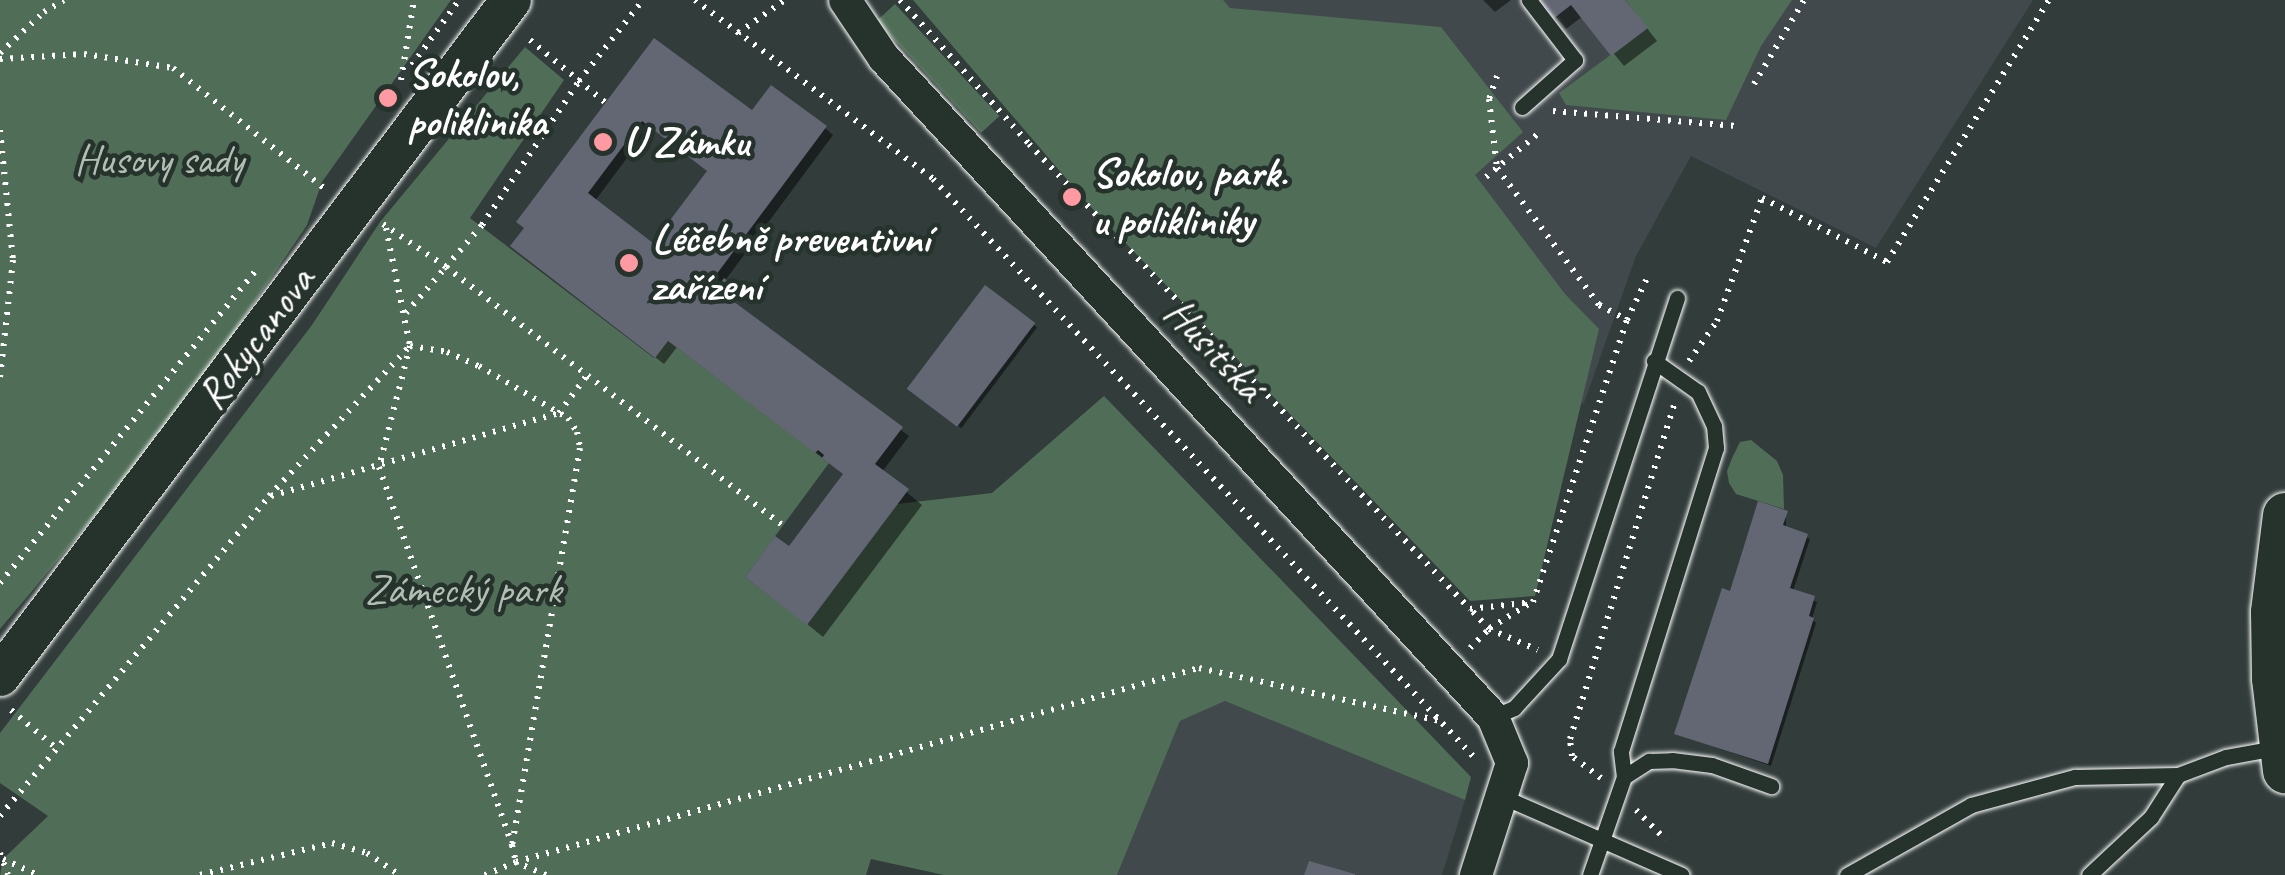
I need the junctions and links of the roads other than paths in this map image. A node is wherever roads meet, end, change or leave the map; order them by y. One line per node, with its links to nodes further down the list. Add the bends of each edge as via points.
1 (512, 0): 8 (street, Rokycanova)
2 (845, 0): 9 (street, Husitská, via 884,58)
3 (1529, 0): 4 (lane, via 1575,60)
4 (1522, 107)
5 (1676, 298): 6 (lane)
6 (1654, 360): 9 (lane, via 1558,659 1514,708); 12 (lane, via 1698,392 1716,448 1621,750)
7 (2285, 515): 10 (main road, via 2273,612)
8 (0, 676)
9 (1493, 717): 14 (street, Husitská, via 1512,763)
10 (2284, 755): 11 (lane, via 2226,757)
11 (2178, 775): 19 (lane, via 2076,776 1972,805); 20 (lane, via 2150,817)
12 (1624, 777): 13 (lane, via 1649,761 1672,760 1712,765); 15 (lane)
13 (1771, 786)
14 (1501, 796): 15 (lane); 16 (street)
15 (1600, 841): 17 (lane); 18 (lane)
16 (1476, 875)
17 (1590, 875)
18 (1682, 875)
19 (1847, 875)
20 (2089, 875)

